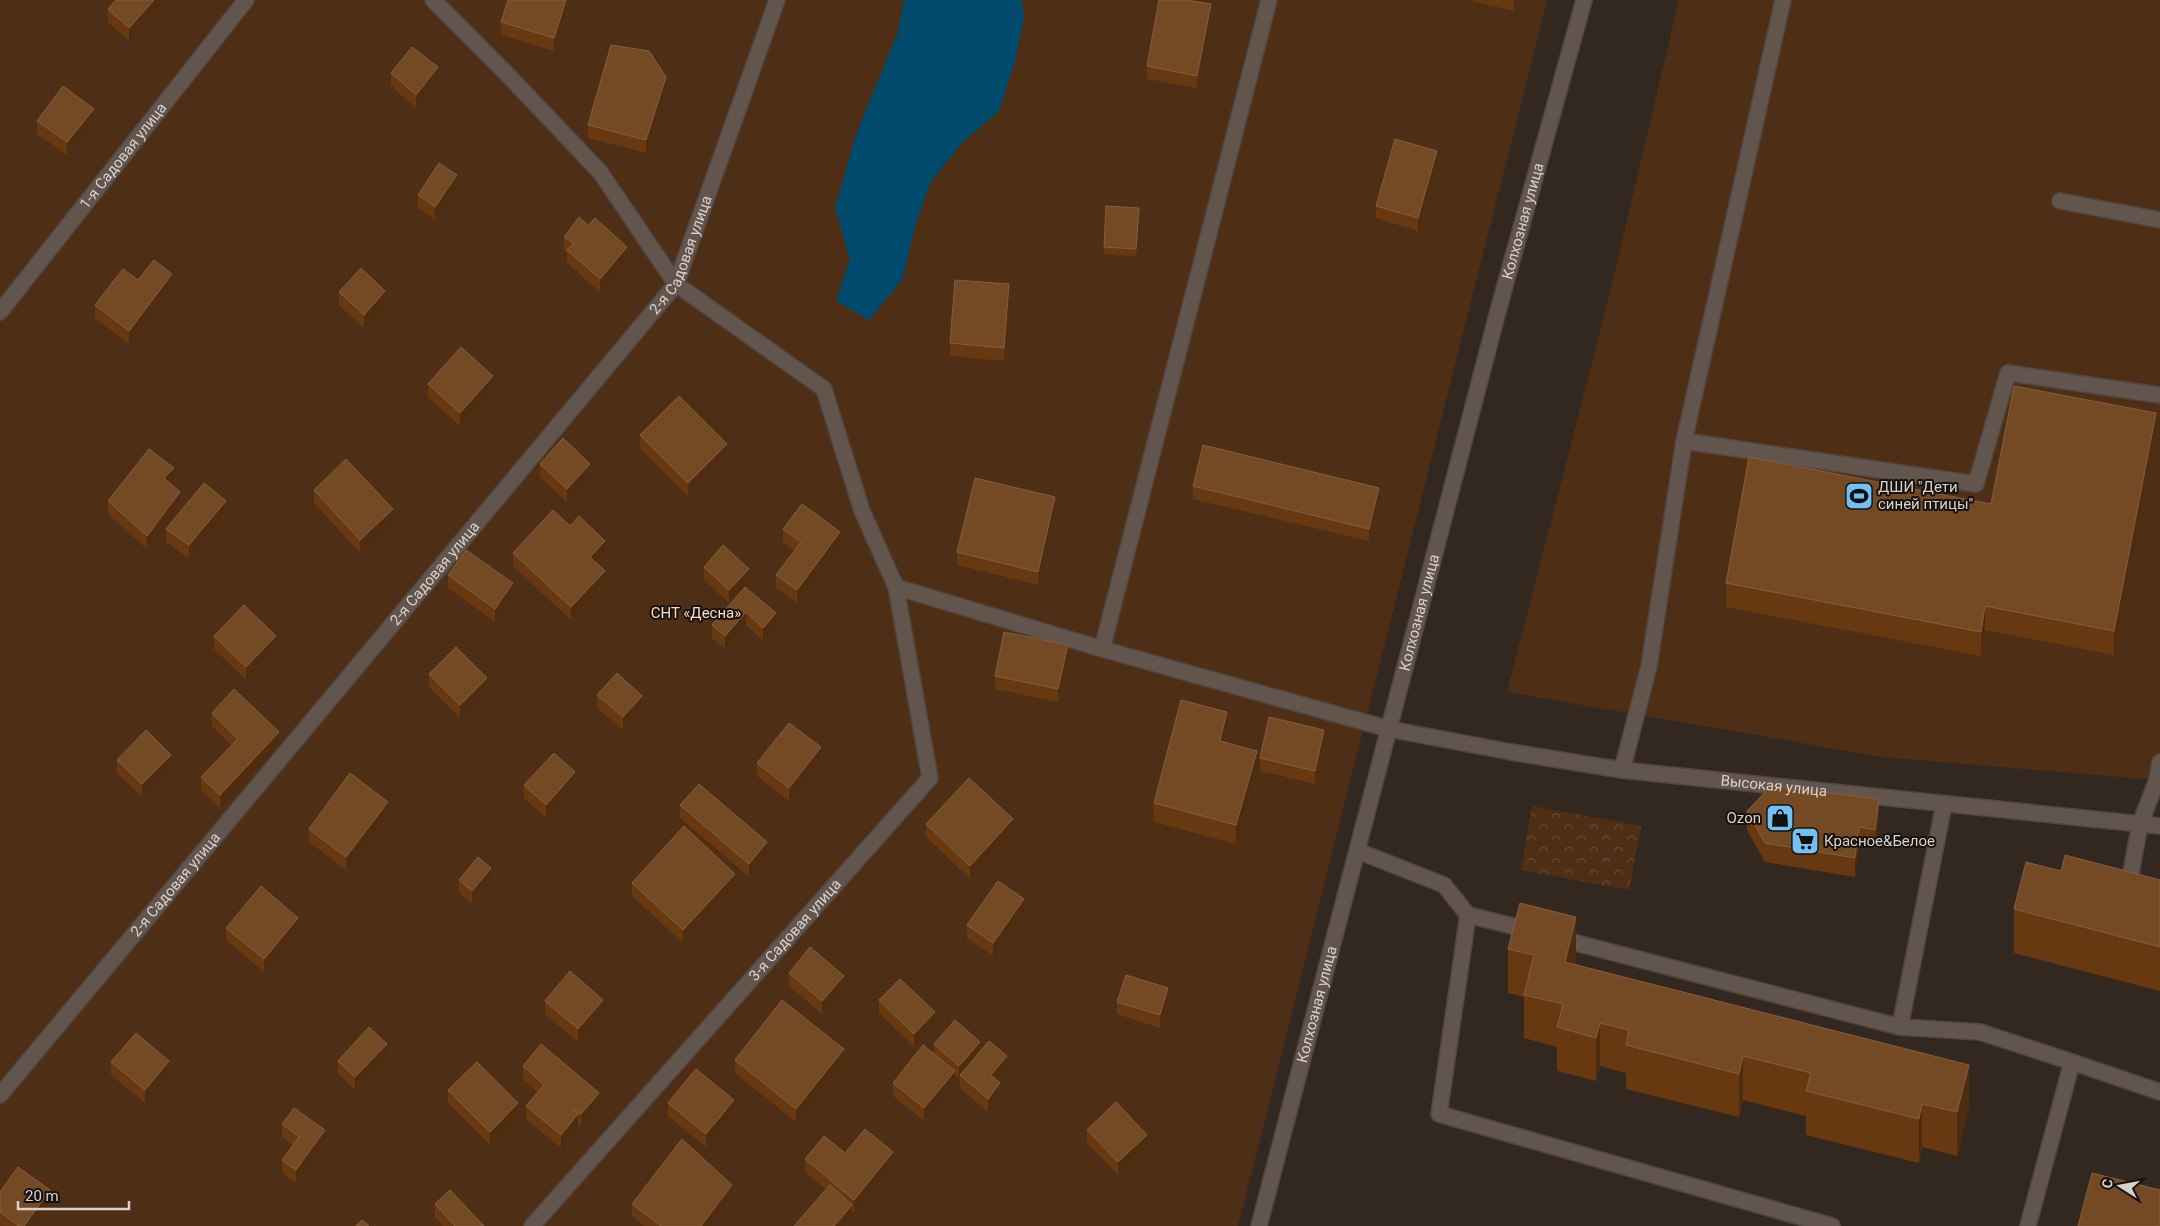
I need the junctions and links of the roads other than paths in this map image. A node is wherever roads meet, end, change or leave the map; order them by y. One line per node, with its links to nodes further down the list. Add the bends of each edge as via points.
1 (246, 0): 10 (street, 1-я Садовая улица)
2 (433, 0): 9 (street, via 600,172)
3 (777, 0): 9 (street, 2-я Садовая улица)
4 (1269, 0): 14 (street)
5 (1584, 0): 15 (street, Колхозная улица, via 1498,311)
6 (1783, 0): 12 (street)
7 (2060, 201): 8 (street)
8 (2160, 220)
9 (676, 284): 13 (street, via 824,389 862,511); 27 (street, 2-я Садовая улица)
10 (0, 312)
11 (2160, 395): 12 (street, via 2008,373 1976,484)
12 (1684, 441): 17 (street, via 1649,666)
13 (896, 587): 14 (street, Высокая улица); 28 (street, 3-я Садовая улица, via 930,778)
14 (1102, 649): 15 (street, Высокая улица)
15 (1389, 728): 17 (street, Высокая улица, via 1556,761); 21 (street, Колхозная улица)
16 (2160, 762): 19 (street, via 2157,780)
17 (1622, 770): 18 (street, Высокая улица)
18 (1944, 804): 19 (street, Высокая улица); 24 (street)
19 (2140, 824): 20 (street, Высокая улица); 22 (street, via 2129,883)
20 (2160, 826)
21 (1358, 851): 23 (street, via 1444,885); 29 (street, Колхозная улица)
22 (2160, 891)
23 (1468, 915): 24 (street); 30 (street, via 1439,1114)
24 (1900, 1027): 25 (street, via 1980,1032)
25 (2072, 1062): 26 (street); 31 (street)
26 (2160, 1092)
27 (0, 1095)
28 (532, 1226)
29 (1259, 1226)
30 (1832, 1226)
31 (2028, 1226)

